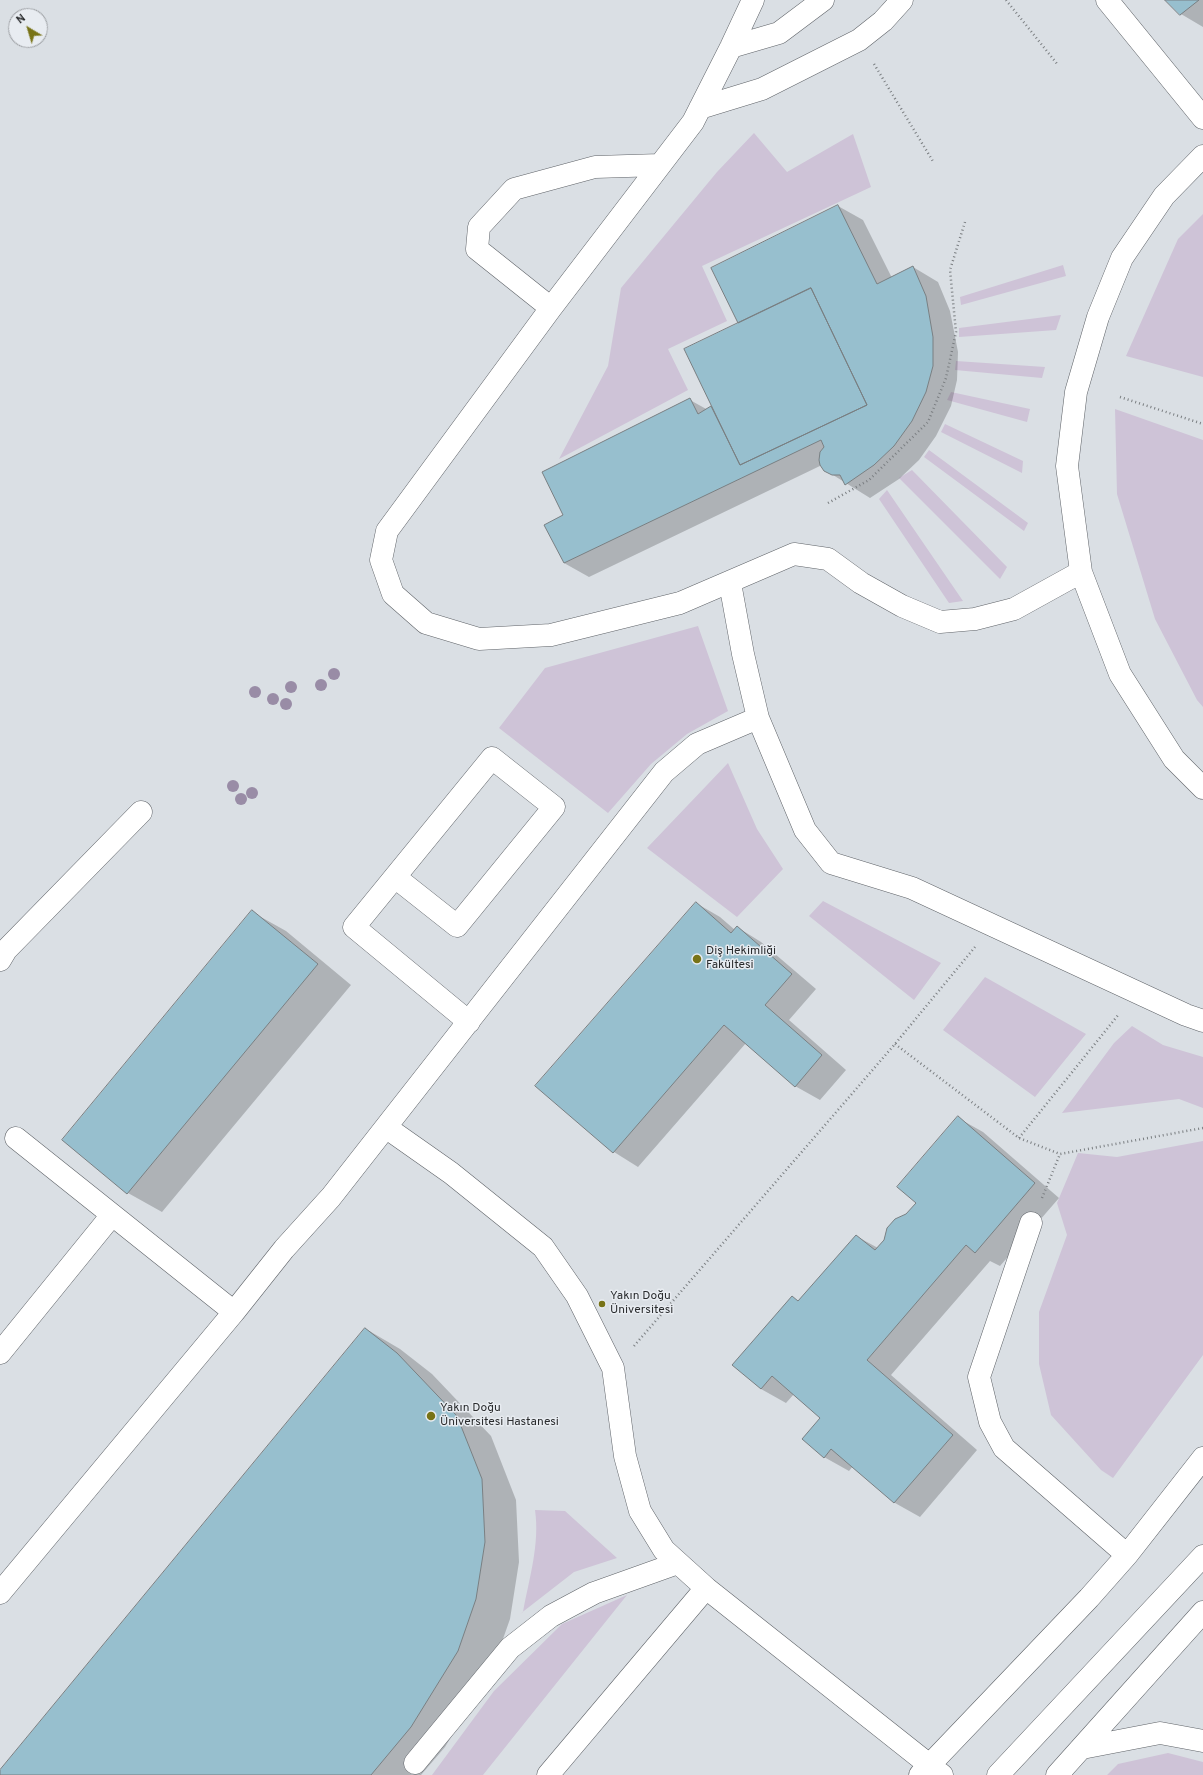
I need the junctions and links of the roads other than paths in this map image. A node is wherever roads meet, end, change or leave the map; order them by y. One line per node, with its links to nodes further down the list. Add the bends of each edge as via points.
1 (753, 0): 5 (street)
2 (823, 0): 5 (street, via 779,33)
3 (902, 0): 6 (street, via 883,21 859,40 762,88)
4 (1107, 0): 7 (street)
5 (731, 47): 6 (street)
6 (700, 108): 9 (street, via 693,122)
7 (1203, 118)
8 (1203, 156): 11 (street, via 1164,196 1122,258 1098,317 1076,392 1067,466)
9 (660, 165): 10 (street); 10 (street, via 595,167 514,189 480,227 477,249)
10 (551, 308): 12 (street, via 387,531 381,560 393,594 426,624 479,638 551,635 680,603)
11 (1081, 572): 12 (street, via 1014,609 976,619 940,622 902,606 861,583 828,559 794,554); 14 (street, via 1120,674 1174,759)
12 (730, 582): 13 (street)
13 (758, 718): 18 (street, via 804,830 831,863 912,888); 19 (street, via 697,744 664,772)
14 (1203, 788)
15 (141, 812): 17 (street, via 6,950)
16 (395, 877): 16 (street, via 492,758 554,807 457,926); 19 (street, via 354,927)
17 (0, 960)
18 (1203, 1021)
19 (469, 1022): 20 (street)
20 (387, 1128): 24 (street); 29 (street, via 451,1173 543,1247 577,1296 613,1368 625,1456 640,1511 664,1550)
21 (16, 1138): 22 (street)
22 (112, 1215): 24 (street); 25 (street)
23 (1031, 1223): 27 (street, via 978,1377 990,1422 1004,1448)
24 (234, 1312): 31 (street)
25 (0, 1353)
26 (1203, 1458): 27 (street)
27 (1127, 1555): 36 (street)
28 (1203, 1556): 38 (street)
29 (678, 1563): 30 (street); 35 (street, via 594,1593 551,1616 510,1648)
30 (706, 1588): 36 (street); 37 (street)
31 (0, 1593)
32 (1203, 1612): 34 (street)
33 (1203, 1741): 34 (street, via 1160,1733)
34 (1082, 1748): 39 (street)
35 (415, 1763)
36 (931, 1772)
37 (548, 1775)
38 (998, 1775)
39 (1057, 1775)

